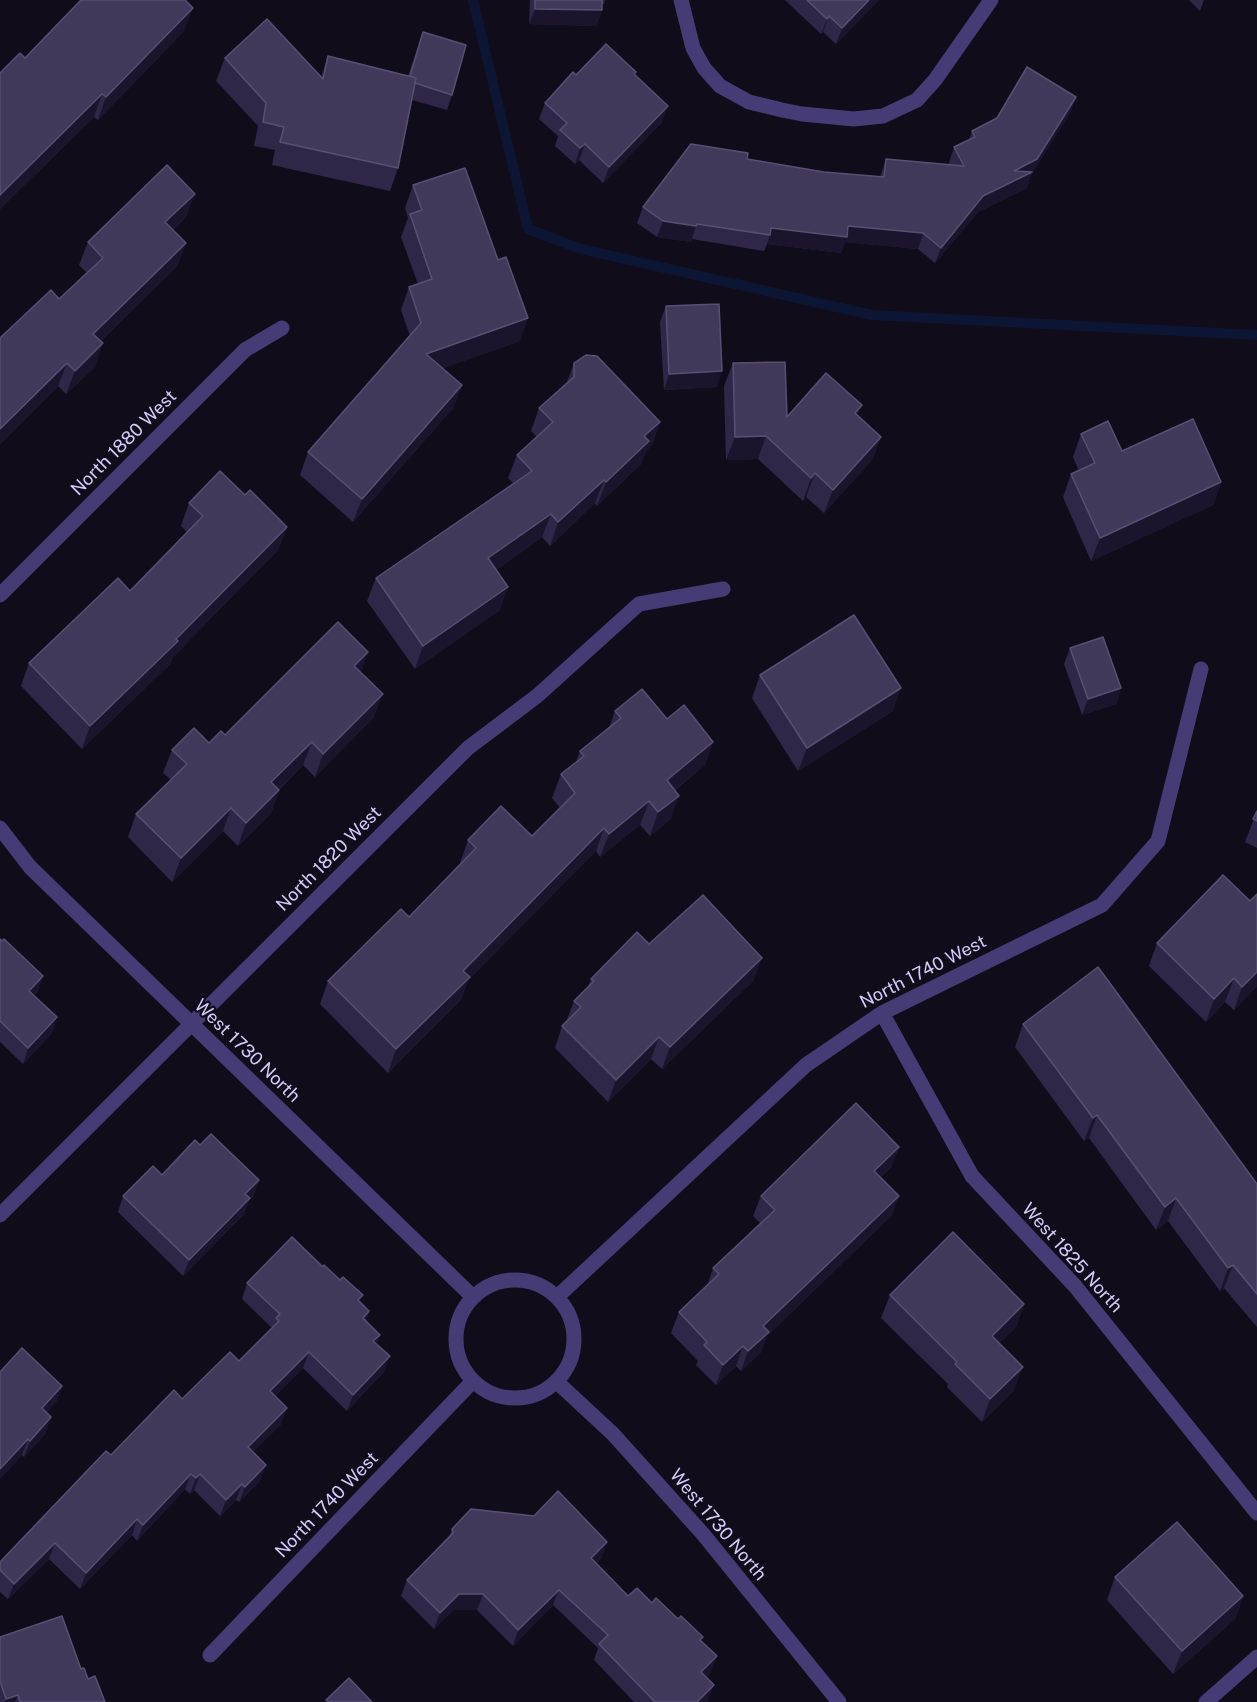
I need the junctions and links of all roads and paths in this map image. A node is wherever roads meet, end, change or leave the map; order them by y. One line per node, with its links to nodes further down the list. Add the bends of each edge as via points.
1 (681, 0): 2 (street, via 693,48 720,86 749,102 802,114 854,118 884,116 916,100 935,81)
2 (991, 0)
3 (282, 328): 5 (street, North 1880 West, via 245,350)
4 (723, 589): 9 (street, North 1820 West, via 639,604 537,696 468,748)
5 (0, 596)
6 (1201, 669): 8 (street, North 1740 West, via 1158,841 1102,905)
7 (0, 828): 9 (street, West 1730 North, via 30,867)
8 (882, 1012): 12 (street, North 1740 West, via 806,1065); 15 (street, West 1825 North, via 972,1176 1075,1286)
9 (191, 1025): 10 (street, North 1820 West); 11 (street, West 1730 North)
10 (0, 1215)
11 (473, 1297): 12 (street, via 493,1284 515,1280 538,1284); 13 (street, via 460,1316 456,1339 460,1362)
12 (557, 1297): 14 (street, via 570,1317 575,1340 570,1362)
13 (473, 1381): 14 (street, via 492,1394 515,1399 538,1394); 16 (street, North 1740 West)
14 (557, 1382): 18 (street, West 1730 North, via 613,1434 703,1534)
15 (1257, 1513)
16 (210, 1655)
17 (1257, 1657): 19 (street)
18 (839, 1702)
19 (1206, 1702)

